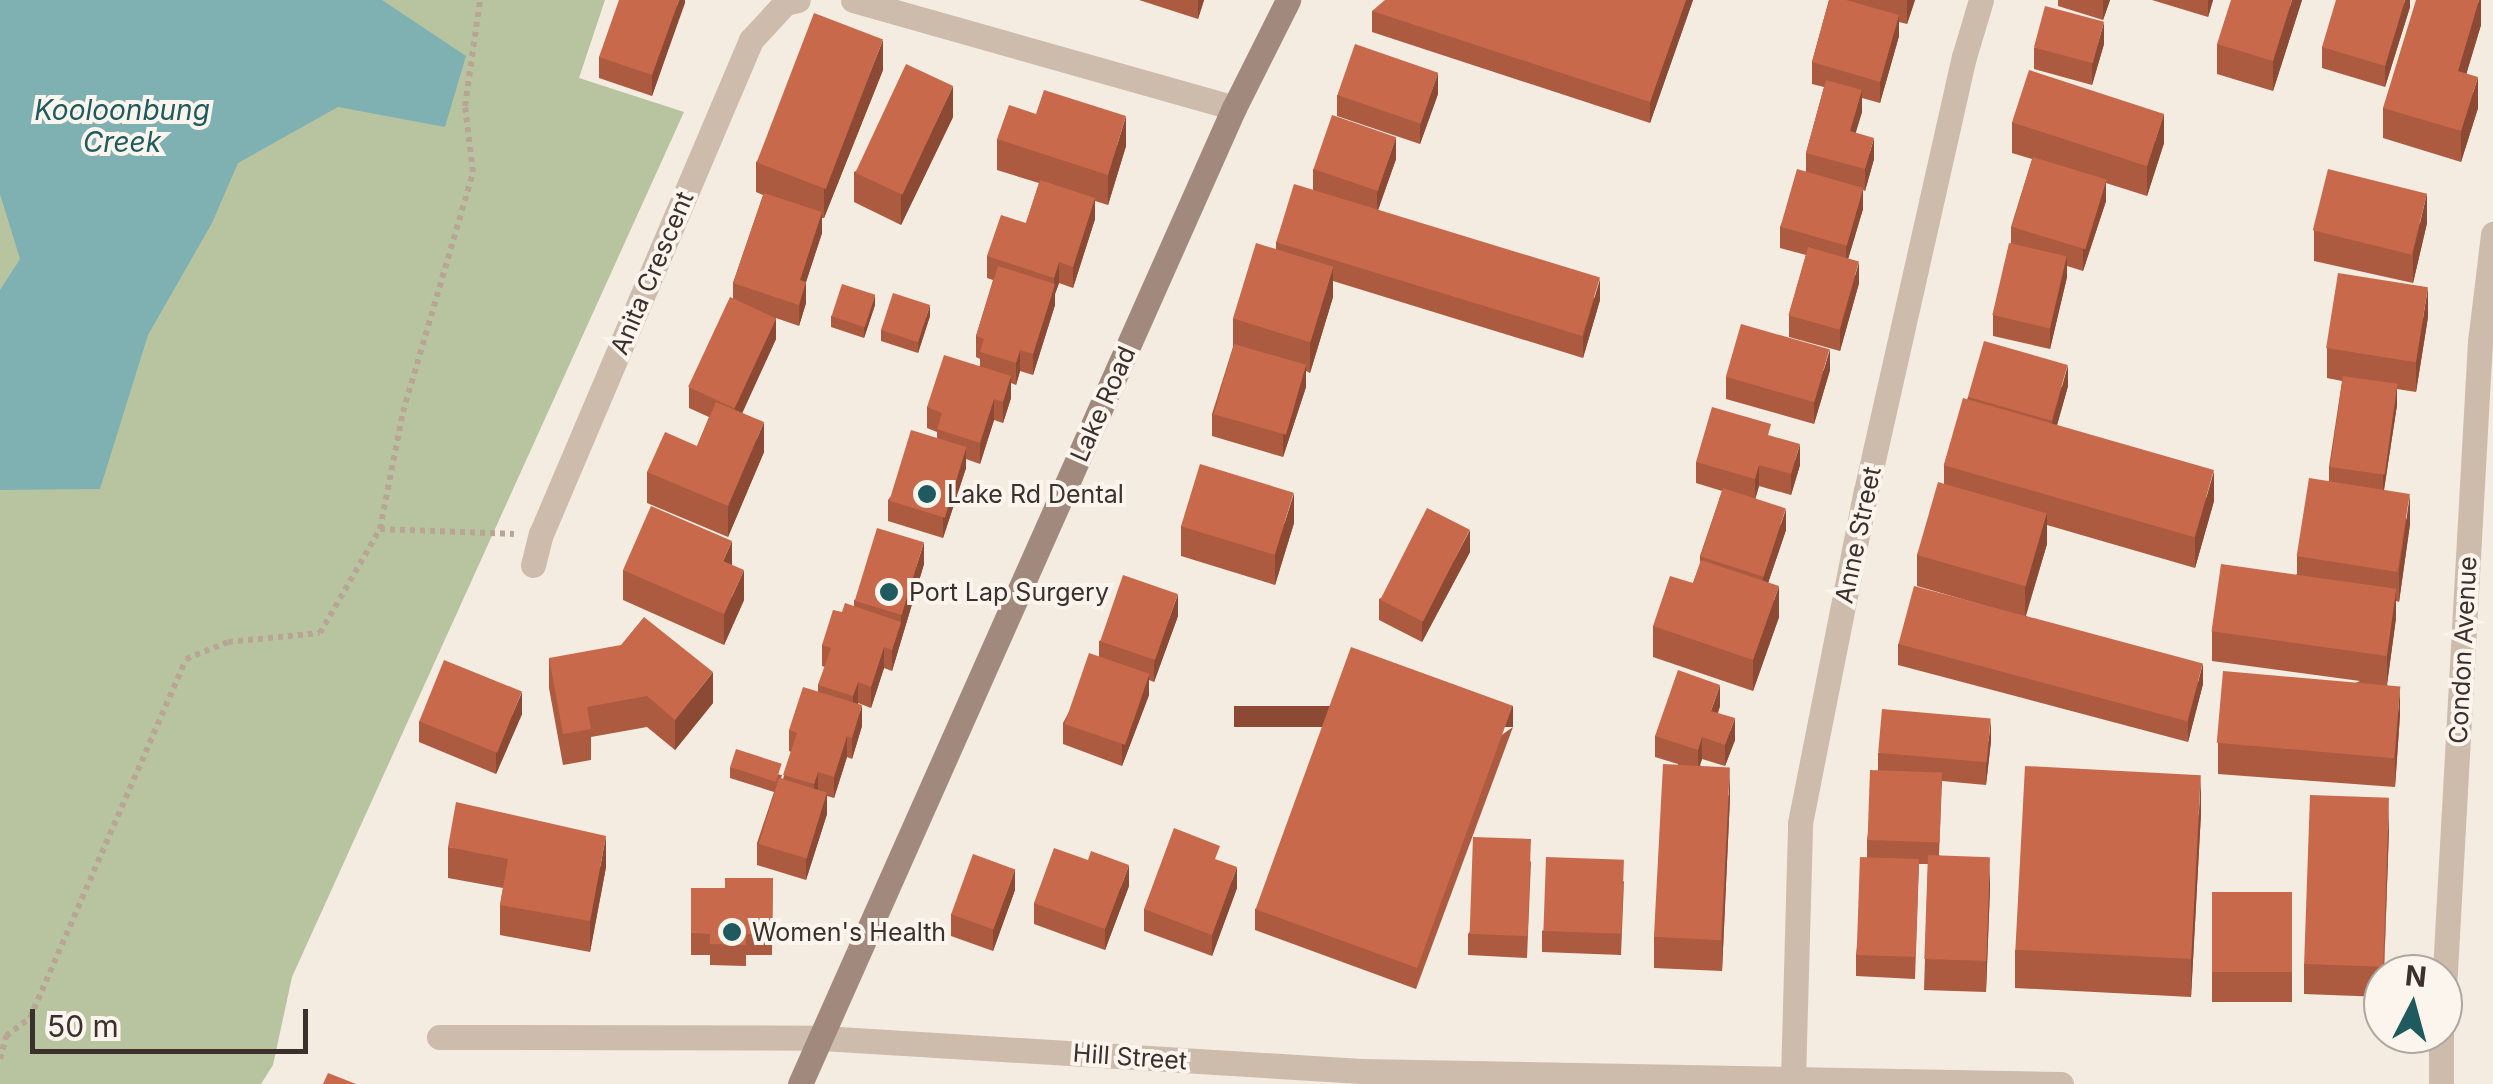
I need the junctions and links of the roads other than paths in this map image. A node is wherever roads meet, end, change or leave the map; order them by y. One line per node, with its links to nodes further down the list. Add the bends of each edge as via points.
1 (798, 0): 7 (street, Anita Crescent, via 785,4 751,40)
2 (853, 0): 5 (street)
3 (1288, 0): 5 (main road, Lake Road)
4 (1982, 0): 13 (street, Anne Street, via 1866,491 1800,823)
5 (1234, 108): 10 (main road, Lake Road)
6 (2493, 234): 8 (street, Condon Avenue, via 2480,342)
7 (533, 565)
8 (2446, 954)
9 (439, 1037): 10 (street, Hill Street)
10 (822, 1038): 12 (street, Hill Street); 14 (main road, Lake Road)
11 (2442, 1054): 16 (street)
12 (1361, 1078): 13 (street, Hill Street)
13 (1793, 1078): 15 (street, Hill Street)
14 (800, 1084)
15 (2061, 1084)
16 (2441, 1084)

